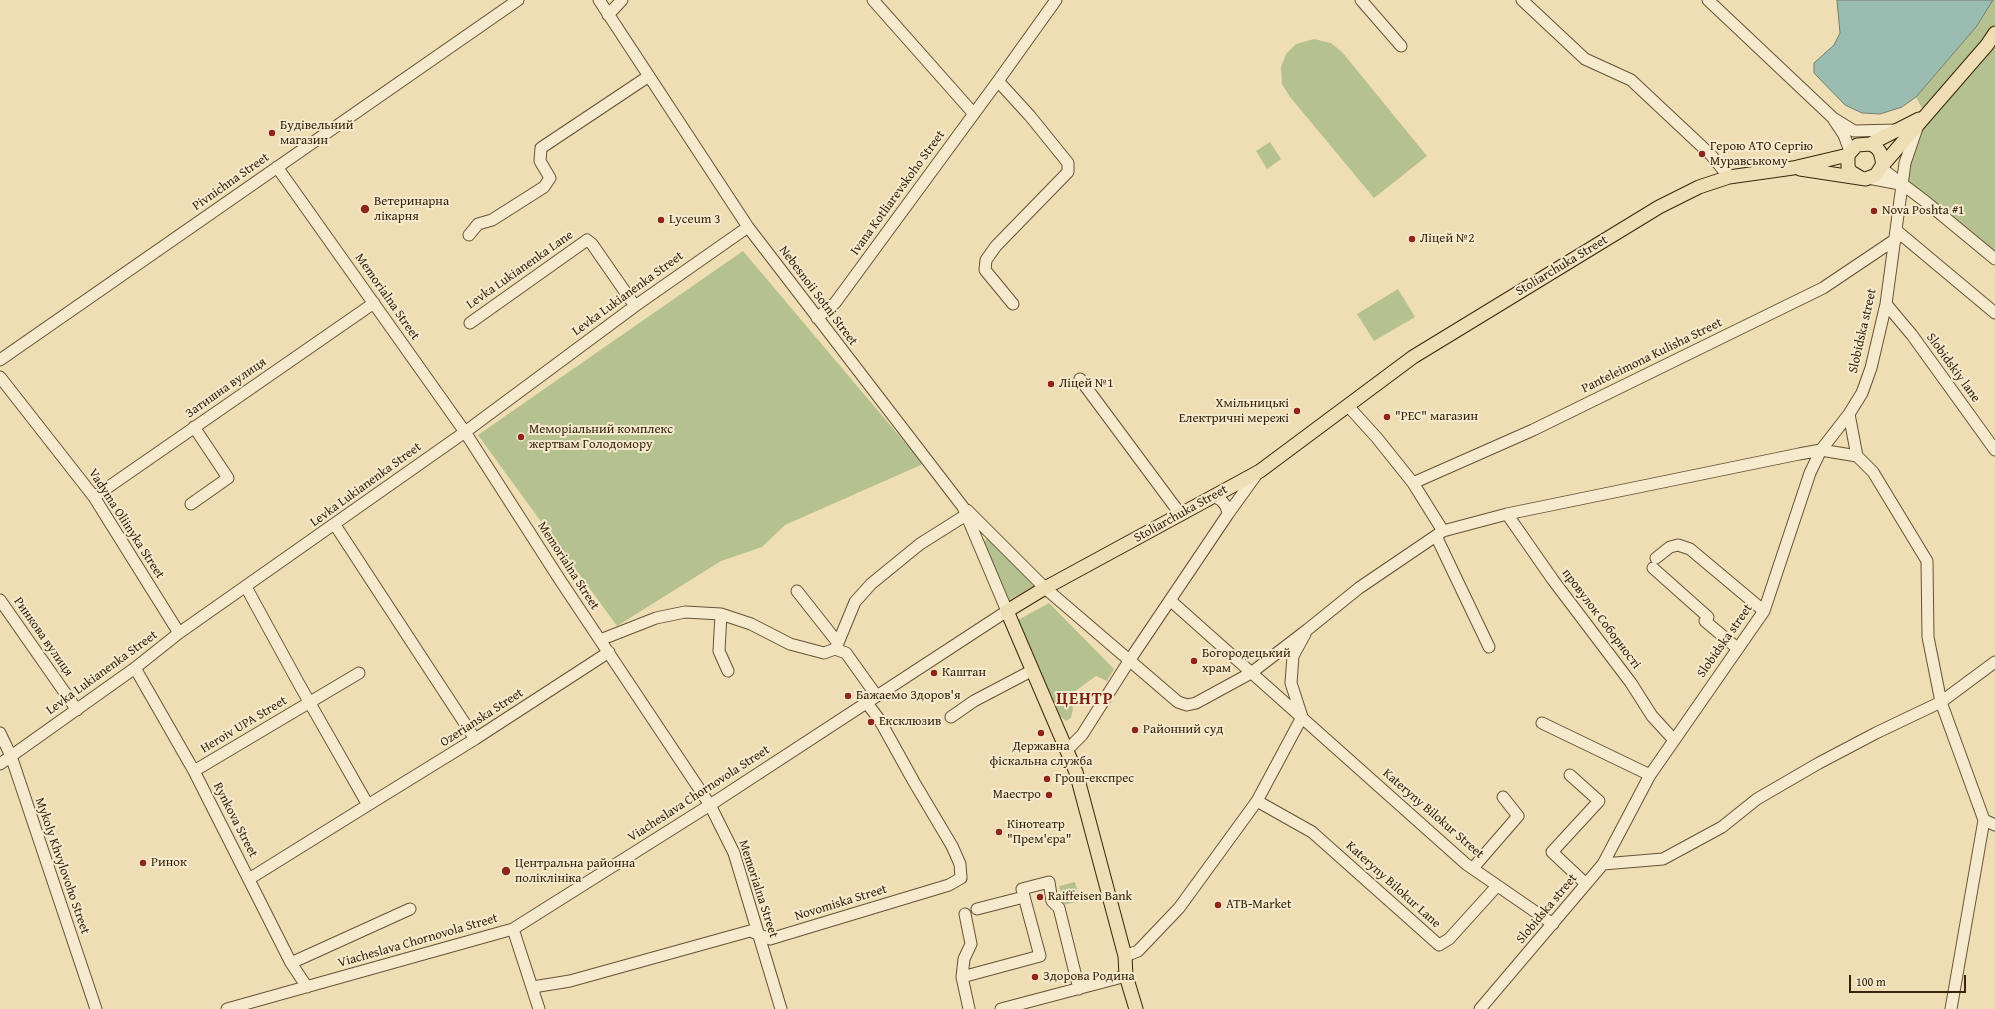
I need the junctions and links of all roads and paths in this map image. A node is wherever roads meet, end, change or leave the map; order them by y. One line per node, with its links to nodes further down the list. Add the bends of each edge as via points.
1 (518, 0): 21 (street, Pivnichna Street)
2 (599, 0): 9 (street, Nebesnoii Sotni Street)
3 (622, 0): 9 (street)
4 (873, 0): 14 (street)
5 (1056, 0): 13 (street, Ivana Kotliarevskoho Street)
6 (1360, 0): 11 (street)
7 (1522, 0): 24 (street, via 1585,58 1631,80 1711,154)
8 (1708, 0): 16 (street)
9 (608, 15): 12 (street, Nebesnoii Sotni Street)
10 (1995, 33): 15 (main road)
11 (1401, 46)
12 (649, 76): 27 (street, Nebesnoii Sotni Street); 28 (street, via 541,148 540,161 550,178 544,187 492,220 478,224)
13 (998, 81): 14 (street, Ivana Kotliarevskoho Street); 32 (street, via 1068,163 1068,172 996,246 986,260 985,270)
14 (974, 114): 36 (street, Ivana Kotliarevskoho Street, via 835,303)
15 (1926, 116): 17 (main road); 18 (main road)
16 (1833, 118): 18 (street, via 1854,131); 20 (street, via 1844,135)
17 (1918, 126): 22 (main road); 26 (street, Slobidska street, via 1905,163)
18 (1899, 130): 19 (main road)
19 (1870, 144): 20 (main road, via 1857,145); 22 (main road, via 1880,152)
20 (1849, 153): 23 (main road); 25 (main road, via 1848,167 1852,172)
21 (277, 167): 31 (street, Memorialna Street); 38 (street, Pivnichna Street)
22 (1881, 167): 25 (main road, via 1876,175); 26 (street)
23 (1794, 168): 24 (main road, Stoliarchuka Street); 25 (main road)
24 (1729, 178): 41 (main road, Stoliarchuka Street, via 1699,187 1659,207 1412,357)
25 (1865, 178): 26 (street)
26 (1902, 189): 29 (street, Slobidska street); 30 (street)
27 (748, 227): 34 (street, Levka Lukianenka Street); 36 (street, Nebesnoii Sotni Street)
28 (469, 235)
29 (1896, 235): 33 (street, Slobidska street); 35 (street); 49 (street, Panteleimona Kulisha Street, via 1823,288 1533,430)
30 (1995, 259)
31 (374, 302): 43 (street, Затишна вулиця); 44 (street, Memorialna Street)
32 (1013, 304)
33 (1886, 304): 42 (street, Slobidska street, via 1871,368 1862,392); 46 (street, Slobidskiy lane, via 1912,335)
34 (635, 306): 37 (street, Levka Lukianenka Lane, via 587,240); 44 (street, Levka Lukianenka Street)
35 (1995, 313)
36 (817, 318): 53 (street, Nebesnoii Sotni Street)
37 (470, 323)
38 (0, 360)
39 (0, 377): 51 (street, Vadyma Oliinyka Street)
40 (1080, 379): 56 (street)
41 (1348, 406): 48 (main road, Stoliarchuka Street); 49 (street)
42 (1849, 414): 45 (street, Slobidska street); 47 (street)
43 (194, 427): 51 (street, Затишна вулиця); 52 (street, via 228,478)
44 (465, 432): 57 (street, Levka Lukianenka Street); 69 (street, Memorialna Street)
45 (1821, 450): 47 (street); 55 (street); 65 (street, Slobidska street, via 1810,473)
46 (1995, 450)
47 (1857, 456): 84 (street, via 1873,472 1927,561 1928,637)
48 (1260, 471): 50 (main road, Stoliarchuka Street); 54 (street)
49 (1413, 483): 58 (street)
50 (1213, 496): 54 (street, via 1226,506); 56 (main road, Stoliarchuka Street)
51 (94, 497): 68 (street, Vadyma Oliinyka Street)
52 (191, 504)
53 (965, 511): 60 (street); 64 (street, Nebesnoii Sotni Street); 70 (street, via 871,584 855,602)
54 (1228, 514): 63 (street)
55 (1507, 514): 58 (street); 91 (street, провулок Соборності, via 1631,683 1652,716)
56 (1181, 515): 60 (main road, Stoliarchuka Street)
57 (335, 525): 59 (street, Levka Lukianenka Street); 90 (street)
58 (1439, 533): 67 (street, via 1359,588); 71 (street)
59 (246, 587): 68 (street, Levka Lukianenka Street); 82 (street, Heroiv UPA Street)
60 (1045, 588): 64 (main road, Stoliarchuka Street); 74 (street)
61 (797, 591): 70 (street)
62 (0, 600): 85 (street, Ринкова вулиця)
63 (1171, 601): 74 (street); 79 (street, Kateryny Bilokur Street)
64 (1007, 611): 77 (main road); 81 (street, Viacheslava Chornovola Street)
65 (1764, 611): 72 (street, Slobidska street); 72 (street, via 1690,549 1678,545 1670,547 1654,563 1708,617 1706,621)
66 (721, 614): 69 (street, via 685,612 656,618); 70 (street, via 751,624 790,644 824,653); 78 (street, via 719,651)
67 (1307, 630): 79 (street); 87 (street, via 1293,656 1291,683)
68 (179, 633): 76 (street, Levka Lukianenka Street)
69 (600, 640): 73 (street, Memorialna Street)
70 (836, 646): 81 (street, via 846,653)
71 (1490, 647)
72 (1737, 648): 91 (street, Slobidska street)
73 (609, 652): 90 (street, Ozerianska Street); 100 (street, Memorialna Street)
74 (1129, 662): 79 (street, via 1178,702 1187,705 1196,703); 92 (street, via 1082,735)
75 (1995, 662): 84 (street)
76 (135, 668): 85 (street, Levka Lukianenka Street); 95 (street, Rynkova Street)
77 (1033, 670): 86 (street, via 974,700); 92 (main road)
78 (728, 671)
79 (1251, 672): 87 (street, Kateryny Bilokur Street)
80 (359, 673): 82 (street, Heroiv UPA Street)
81 (876, 695): 83 (street, Viacheslava Chornovola Street)
82 (309, 702): 95 (street, Heroiv UPA Street); 101 (street)
83 (866, 702): 100 (street, Viacheslava Chornovola Street); 115 (street, Novomiska Street, via 879,719 952,846 960,864 961,878 949,884 770,939)
84 (1940, 702): 102 (street); 104 (street, via 1819,763 1757,799 1722,827 1663,859)
85 (77, 710): 93 (street, Levka Lukianenka Street)
86 (952, 717)
87 (1302, 717): 99 (street); 105 (street, Kateryny Bilokur Street)
88 (1542, 723): 97 (street)
89 (0, 733): 93 (street, Mykoly Khvylovoho Street)
90 (476, 739): 101 (street, Ozerianska Street)
91 (1674, 740): 97 (street, Slobidska street)
92 (1068, 749): 116 (main road)
93 (11, 756): 94 (street, Levka Lukianenka Street); 123 (street, Mykoly Khvylovoho Street)
94 (0, 764)
95 (194, 771): 106 (street, Rynkova Street)
96 (1570, 775): 107 (street, via 1599,801 1552,852)
97 (1650, 775): 104 (street, Slobidska street)
98 (1503, 797): 105 (street, via 1518,816)
99 (1257, 801): 108 (street, Kateryny Bilokur Lane, via 1312,832 1439,946); 116 (street, via 1179,908 1138,951)
100 (710, 805): 114 (street, Viacheslava Chornovola Street); 115 (street, Memorialna Street, via 734,853)
101 (368, 806): 106 (street, Ozerianska Street)
102 (1984, 820): 103 (street); 131 (street)
103 (1995, 825)
104 (1603, 864): 107 (street, Slobidska street)
105 (1473, 868): 108 (street, Kateryny Bilokur Street)
106 (249, 879): 117 (street, Rynkova Street)
107 (1586, 884): 113 (street, Slobidska street)
108 (1497, 886): 113 (street, Kateryny Bilokur Street)
109 (1024, 897): 111 (street); 119 (street, via 1040,956); 122 (street, via 1022,889 1049,882)
110 (410, 909): 117 (street)
111 (978, 909)
112 (965, 914): 119 (street, via 970,944 964,959)
113 (1553, 924): 130 (street, Slobidska street)
114 (513, 928): 120 (street, Viacheslava Chornovola Street); 121 (street)
115 (759, 935): 121 (street, Novomiska Street, via 750,931 570,981); 126 (street, Memorialna Street)
116 (1125, 956): 118 (main road)
117 (292, 963): 120 (street, Rynkova Street)
118 (1126, 976): 122 (street); 129 (main road)
119 (962, 977): 127 (street)
120 (307, 987): 124 (street, Viacheslava Chornovola Street)
121 (533, 987): 125 (street)
122 (1079, 989): 128 (street)
123 (96, 1009)
124 (227, 1009)
125 (539, 1009)
126 (781, 1009)
127 (969, 1009)
128 (1001, 1009)
129 (1136, 1009)
130 (1480, 1009)
131 (1951, 1009)

